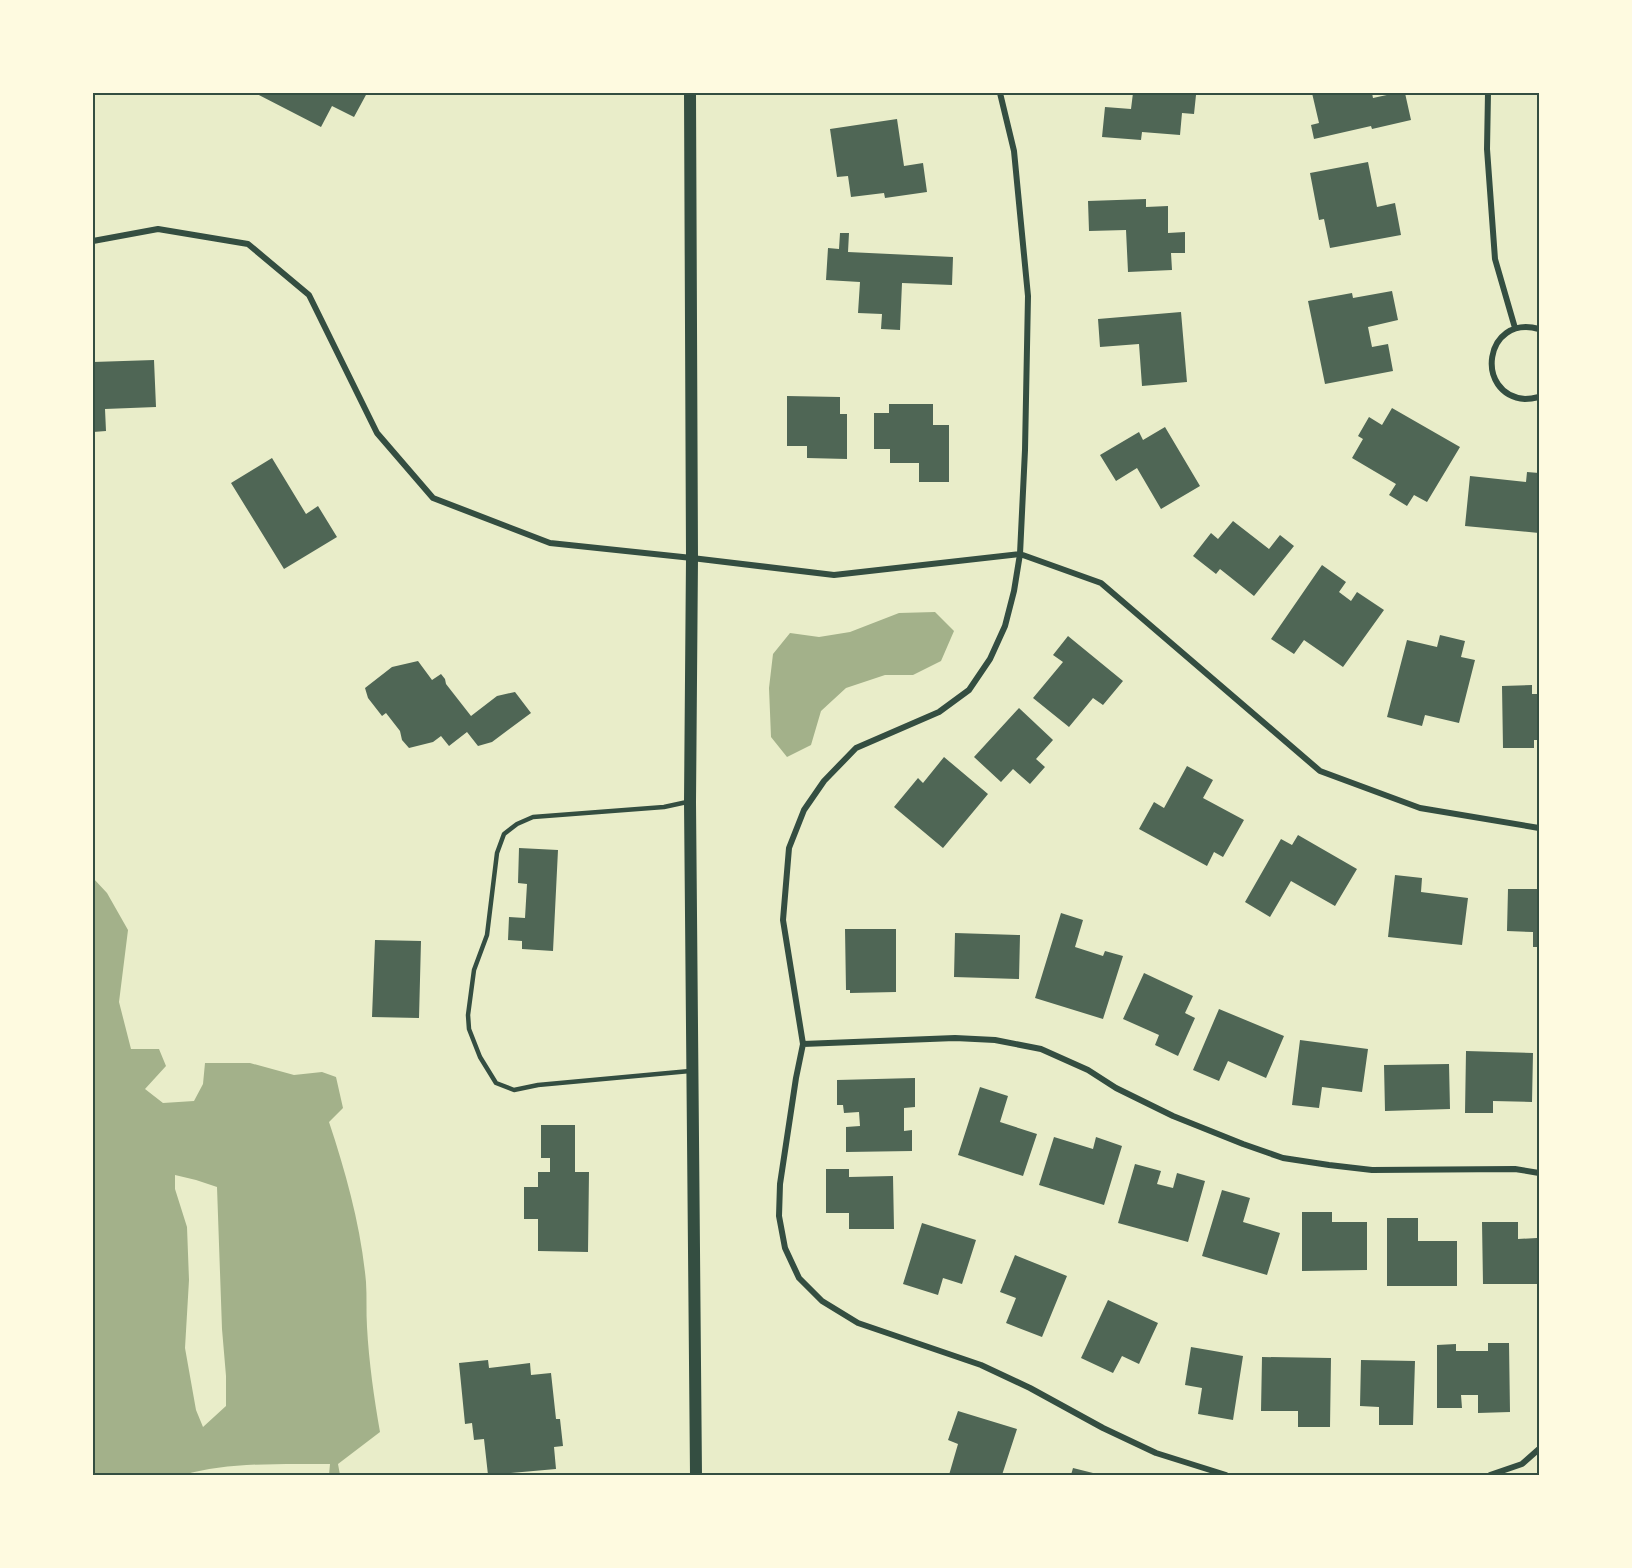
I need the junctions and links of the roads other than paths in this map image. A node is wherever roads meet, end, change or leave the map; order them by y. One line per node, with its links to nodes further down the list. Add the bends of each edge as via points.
1 (690, 93): 9 (main road)
2 (1000, 93): 8 (street, via 1014,151 1028,296)
3 (1488, 93): 5 (street, via 1487,149 1495,259)
4 (93, 241): 9 (street, via 158,229 248,244 309,295 377,433 433,498 549,543)
5 (1515, 328): 6 (street); 7 (street, via 1495,346 1493,374 1500,387 1511,395)
6 (1539, 329)
7 (1539, 397)
8 (1020, 554): 9 (street, via 834,575); 11 (street, via 1101,583 1320,771 1420,807); 12 (street, via 1005,626 990,659 969,690 939,712 856,748 824,781 804,810 789,848 783,920)
9 (692, 558): 10 (main road)
10 (690, 802): 13 (main road); 13 (lane, via 533,817 504,834 497,853 487,935 474,970 468,1015 480,1057 496,1083 514,1090)
11 (1539, 828)
12 (802, 1044): 14 (street, via 996,1040 1041,1049 1173,1116 1283,1158 1372,1170 1515,1169); 17 (street, via 778,1216 785,1248 799,1278 822,1301 858,1323 981,1365 1156,1453)
13 (692, 1071): 16 (main road)
14 (1539, 1173)
15 (1539, 1449): 18 (street, via 1522,1464)
16 (696, 1475)
17 (1226, 1475)
18 (1490, 1475)

